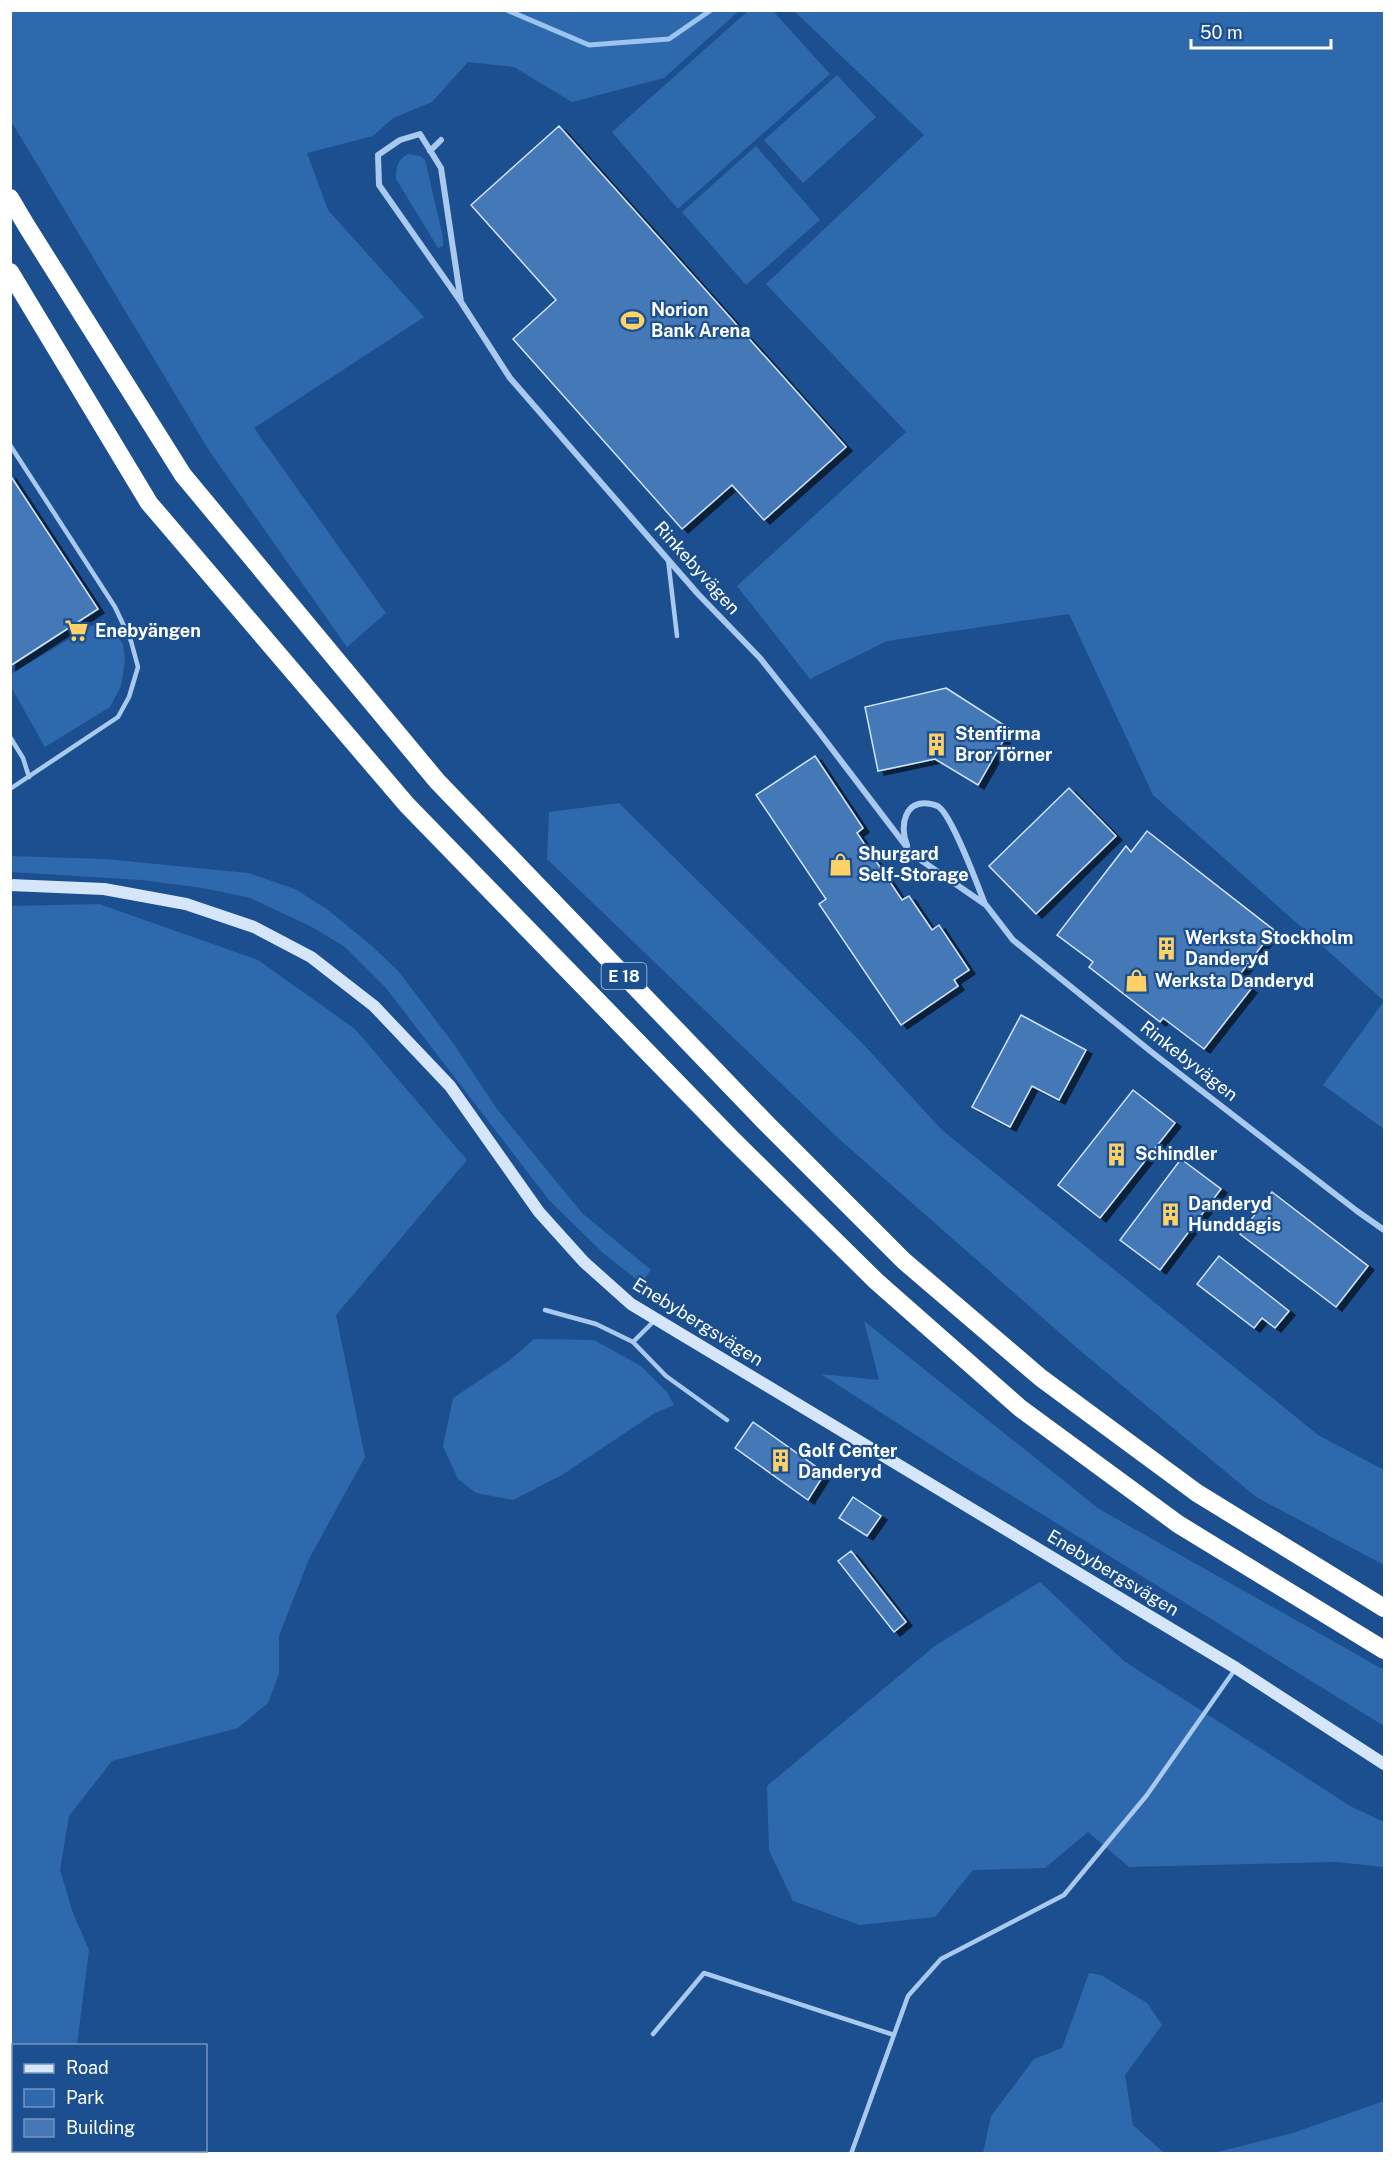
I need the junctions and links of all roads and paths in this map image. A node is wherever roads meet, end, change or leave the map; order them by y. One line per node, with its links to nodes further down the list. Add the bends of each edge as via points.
1 (441, 140): 2 (street)
2 (430, 151): 5 (street, Rinkebyvägen, via 441,168); 5 (street, Rinkebyvägen, via 420,134 400,140 378,155 379,185)
3 (10, 198): 20 (highway, E 18, via 183,475 437,781 766,1123 904,1261 1041,1378 1197,1493)
4 (10, 272): 21 (highway, E 18, via 149,503 407,805 732,1139 876,1281 1020,1408 1178,1524)
5 (461, 302): 7 (street, Rinkebyvägen, via 510,378)
6 (10, 445): 10 (lane, via 115,607 138,667 118,717)
7 (668, 559): 8 (lane); 12 (street, Rinkebyvägen, via 760,658)
8 (677, 636)
9 (10, 737): 10 (lane)
10 (29, 777): 11 (lane)
11 (10, 789)
12 (912, 854): 14 (street, Rinkebyvägen); 14 (street, Rinkebyvägen, via 905,841 905,816 916,804 938,806 949,818)
13 (10, 885): 17 (main road, Enebybergsvägen, via 104,889 186,904 254,927 311,957 374,1006 435,1070 539,1212 584,1262)
14 (986, 904): 15 (street, Rinkebyvägen, via 1013,939 1127,1033)
15 (1384, 1230)
16 (545, 1310): 18 (lane, via 596,1324)
17 (655, 1320): 18 (lane); 22 (main road, Enebybergsvägen)
18 (633, 1342): 19 (lane, via 666,1376)
19 (727, 1420)
20 (1384, 1608)
21 (1384, 1650)
22 (1236, 1668): 23 (main road, Enebybergsvägen); 25 (lane, via 1147,1795 1064,1895 941,1959 908,1996)
23 (1384, 1764)
24 (653, 2034): 25 (lane, via 704,1973)
25 (894, 2035): 26 (lane)
26 (851, 2154)

